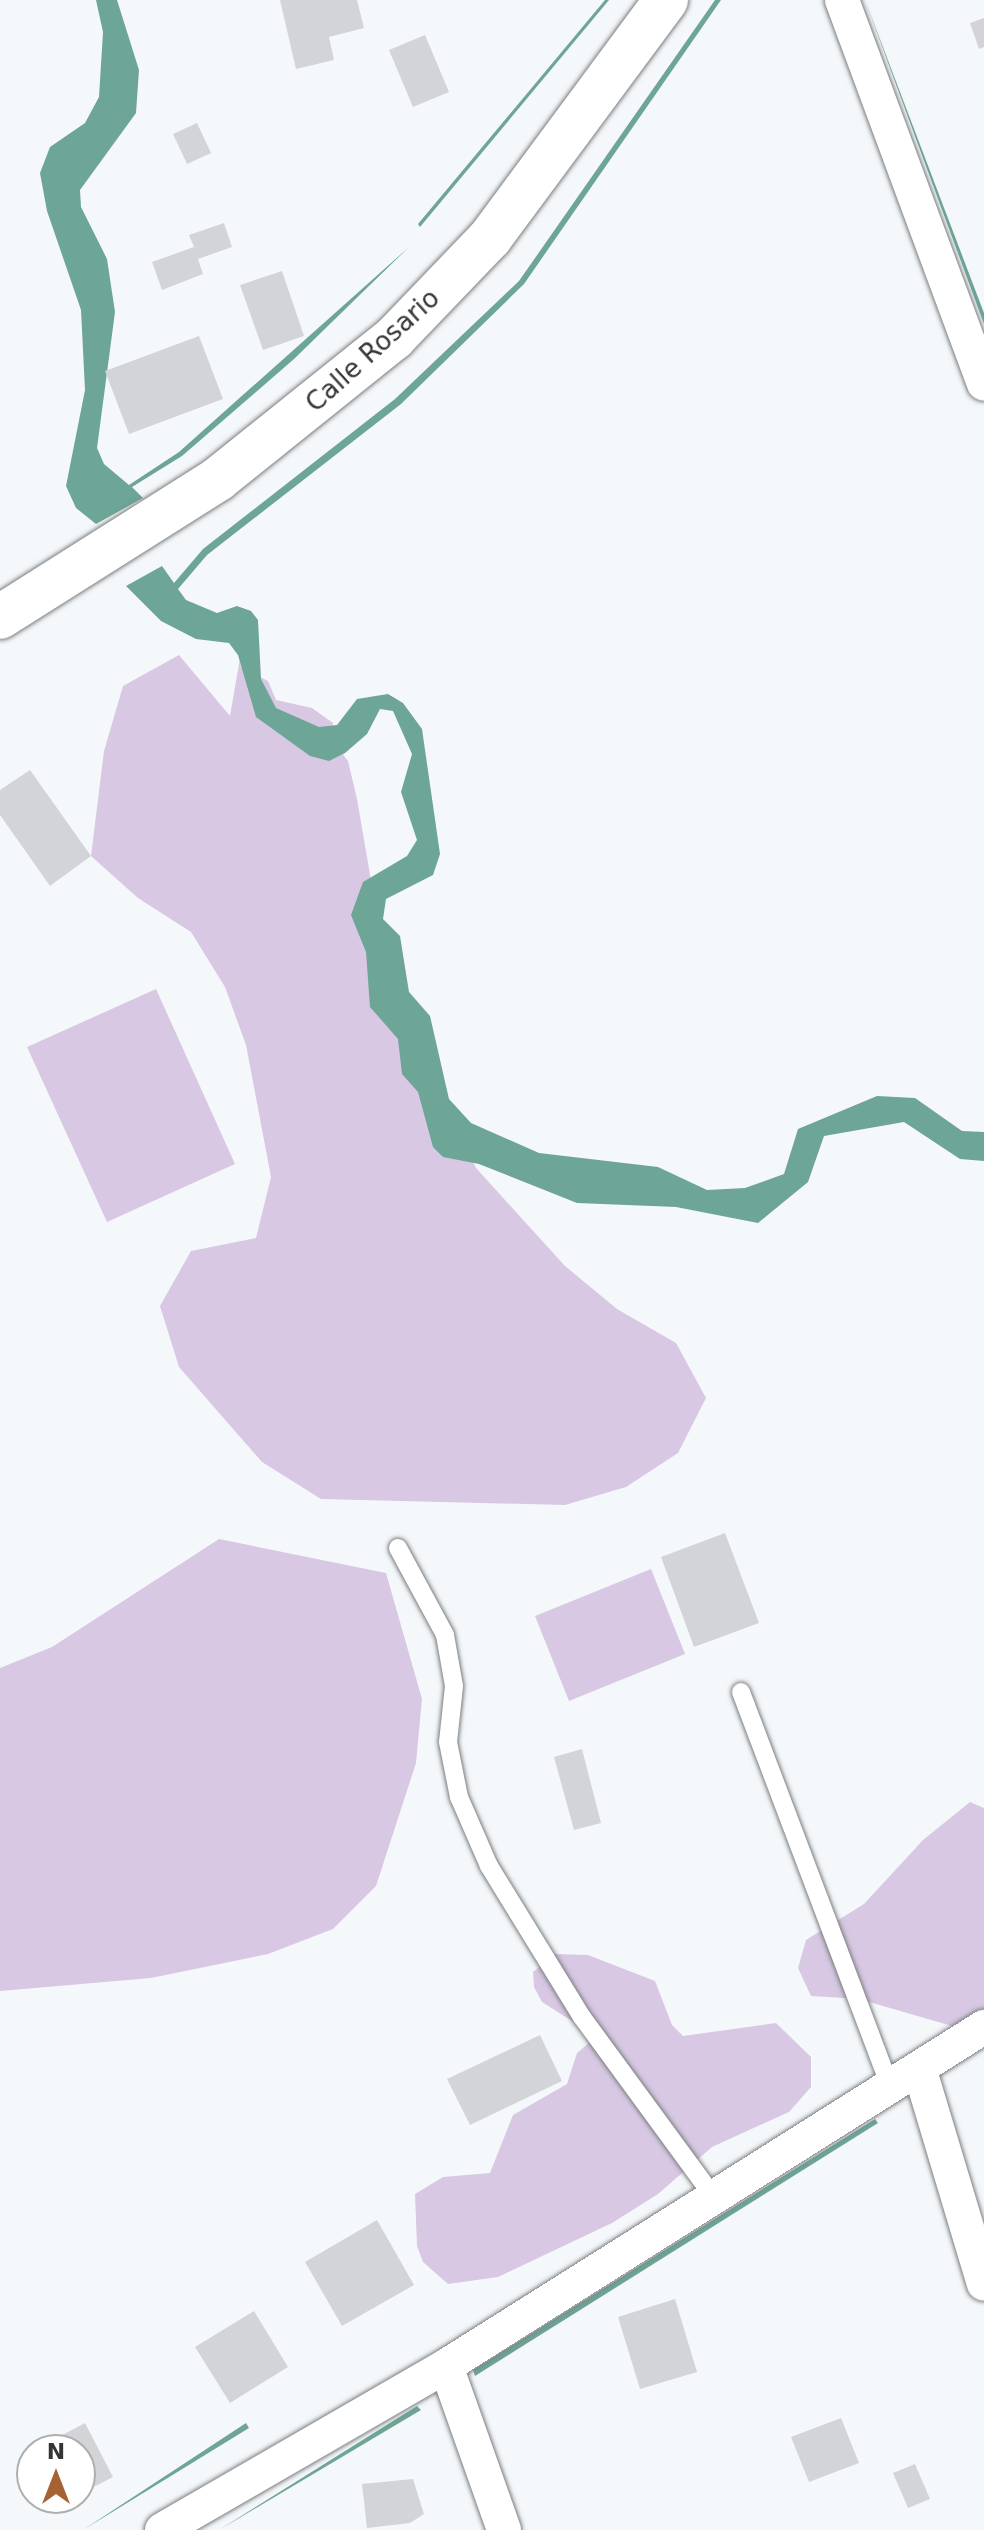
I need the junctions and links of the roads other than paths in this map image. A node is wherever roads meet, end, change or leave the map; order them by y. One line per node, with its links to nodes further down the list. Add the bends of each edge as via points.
1 (666, 0): 4 (main road, Calle Rosario, via 490,238 394,338 218,479)
2 (842, 0): 3 (street)
3 (984, 384)
4 (0, 617)
5 (398, 1548): 9 (lane, via 445,1635 454,1686 448,1742 459,1797 489,1866 582,2017)
6 (741, 1692): 8 (lane)
7 (984, 2027): 8 (street)
8 (906, 2079): 9 (street); 10 (street)
9 (715, 2199): 11 (street)
10 (984, 2284)
11 (446, 2366): 12 (street); 13 (street)
12 (162, 2530)
13 (504, 2530)

